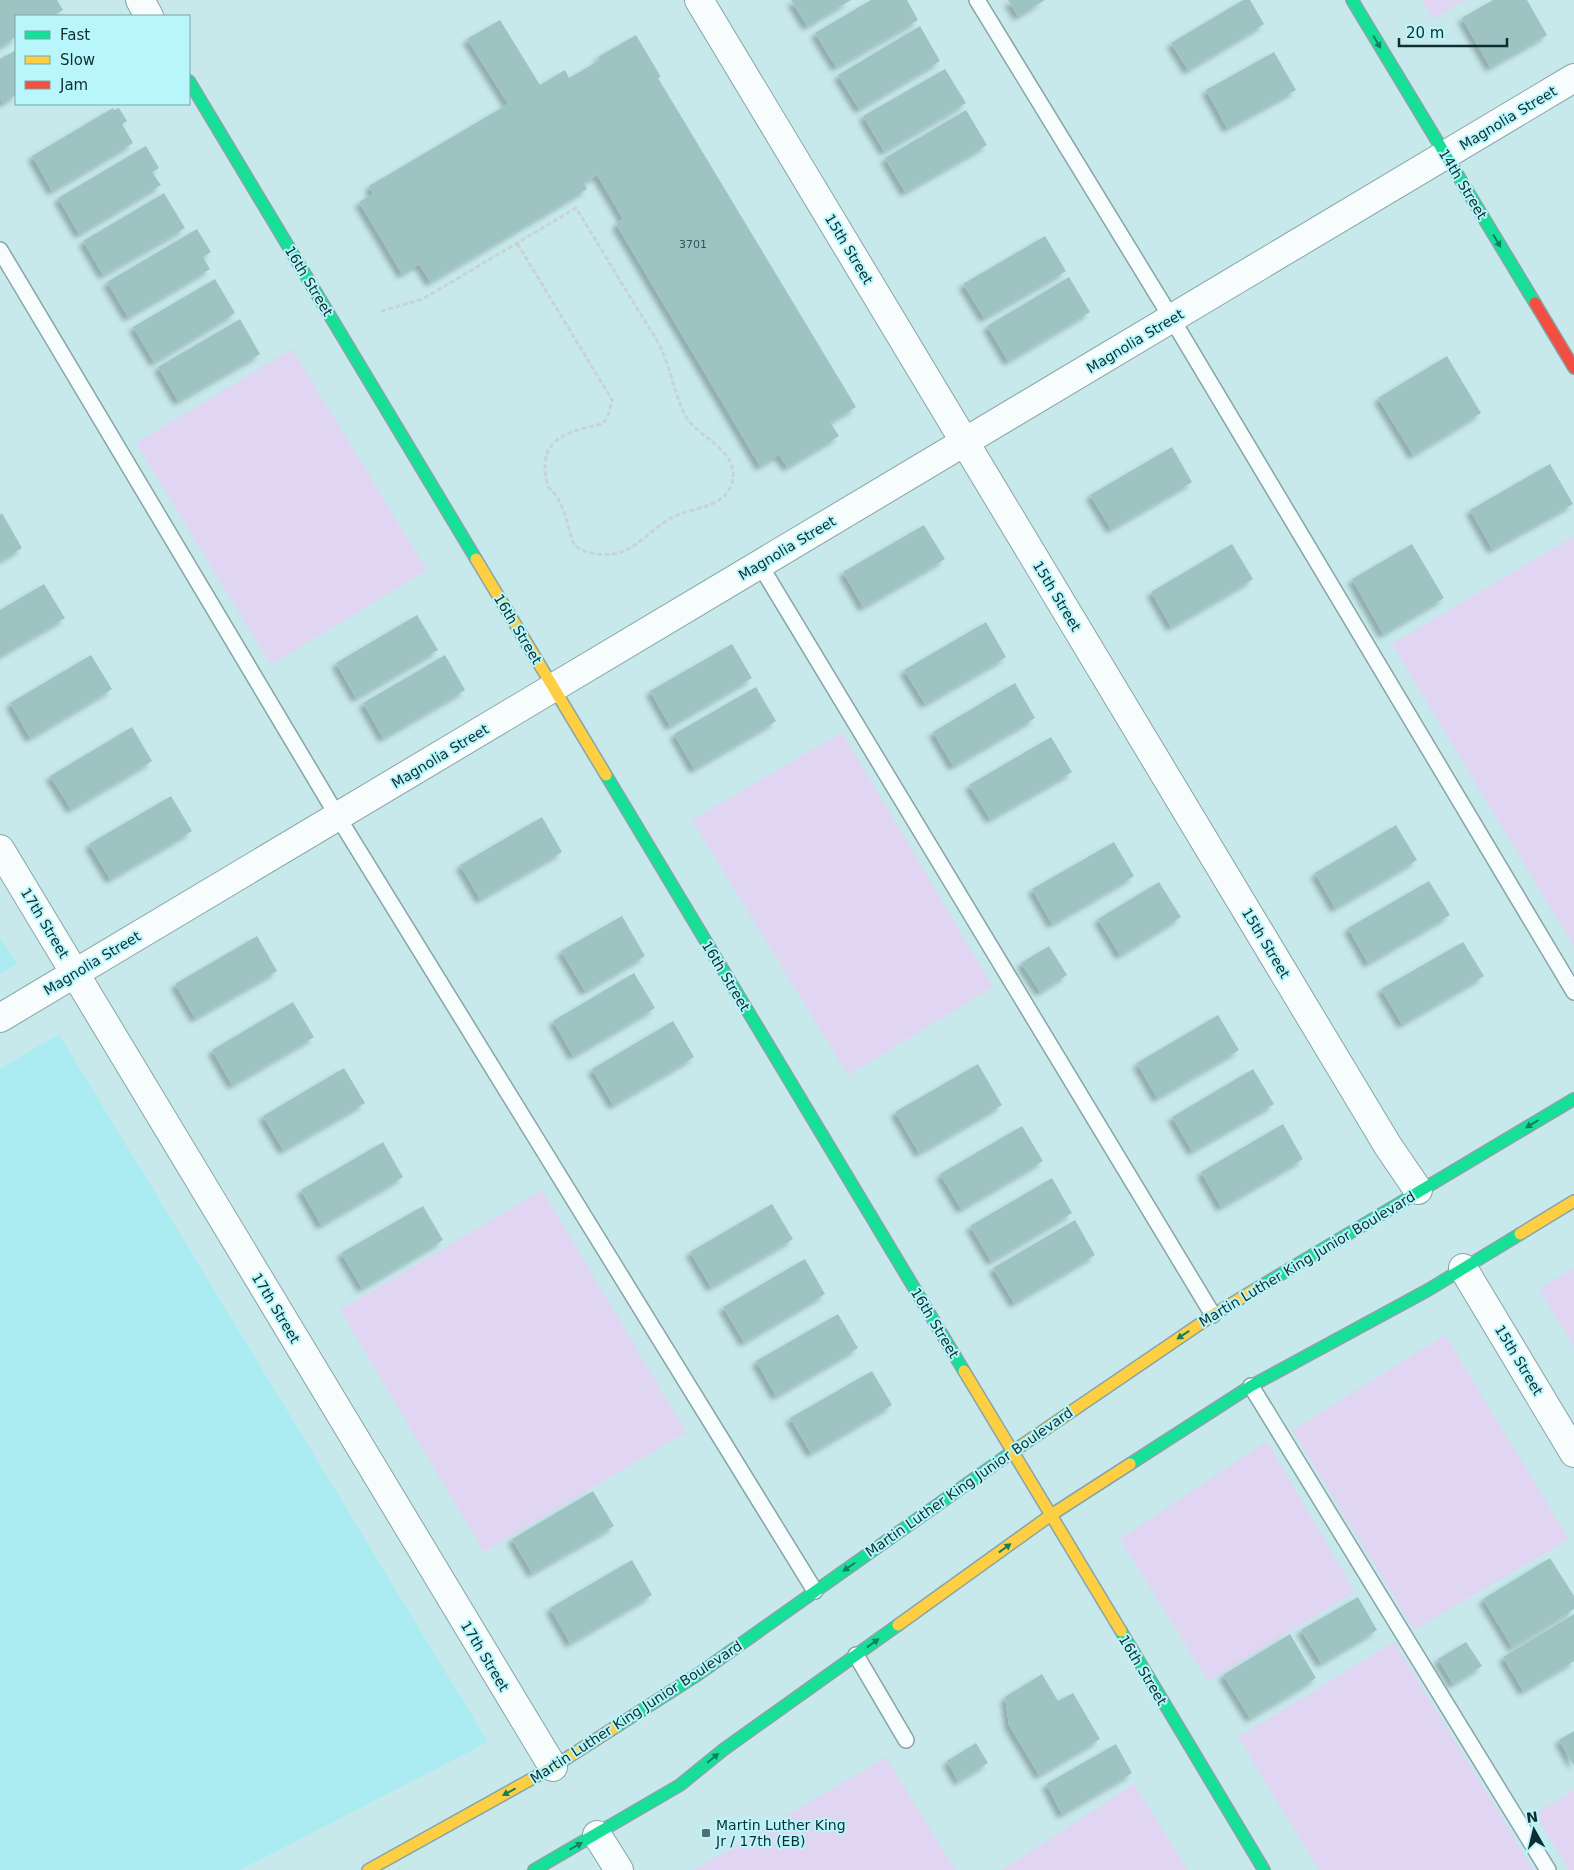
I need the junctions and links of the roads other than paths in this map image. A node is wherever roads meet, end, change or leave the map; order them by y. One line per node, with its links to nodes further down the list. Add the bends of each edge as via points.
1 (140, 0): 5 (street)
2 (699, 0): 12 (street, 15th Street)
3 (977, 0): 10 (lane)
4 (1352, 0): 8 (main road, 14th Street, one-way to 8)
5 (149, 15)
6 (1574, 78): 8 (street, Magnolia Street)
7 (190, 84): 14 (main road, 16th Street)
8 (1446, 155): 10 (street, Magnolia Street); 11 (main road, 14th Street, one-way to 11)
9 (0, 250): 15 (lane)
10 (1172, 319): 12 (street, Magnolia Street); 18 (lane)
11 (1574, 368)
12 (965, 442): 13 (street, Magnolia Street); 21 (street, 15th Street, via 1388,1146)
13 (760, 564): 14 (street, Magnolia Street); 24 (lane)
14 (554, 688): 15 (street, Magnolia Street); 26 (main road, 16th Street)
15 (338, 817): 17 (street, Magnolia Street); 29 (lane)
16 (0, 849): 17 (street, 17th Street)
17 (75, 973): 19 (street, Magnolia Street); 32 (street, 17th Street)
18 (1574, 992)
19 (0, 1018)
20 (1574, 1099): 21 (main road, Martin Luther King Junior Boulevard, one-way to 21)
21 (1418, 1190): 24 (main road, Martin Luther King Junior Boulevard)
22 (1574, 1201): 23 (main road)
23 (1463, 1268): 25 (main road); 27 (street, 15th Street)
24 (1213, 1315): 26 (main road, Martin Luther King Junior Boulevard, one-way to 26)
25 (1251, 1386): 28 (main road); 38 (lane)
26 (1012, 1452): 28 (main road, 16th Street); 29 (main road, Martin Luther King Junior Boulevard, one-way to 29)
27 (1574, 1453)
28 (1050, 1515): 30 (main road, one-way to 28); 37 (main road, 16th Street)
29 (815, 1591): 32 (main road, Martin Luther King Junior Boulevard, via 697,1675)
30 (856, 1655): 31 (lane); 33 (main road, one-way to 30, via 680,1785 723,1750)
31 (906, 1740)
32 (553, 1768): 34 (main road, Martin Luther King Junior Boulevard, one-way to 34)
33 (597, 1835): 35 (main road, one-way to 33); 36 (street)
34 (368, 1870)
35 (534, 1870)
36 (619, 1870)
37 (1264, 1870)
38 (1548, 1870)

